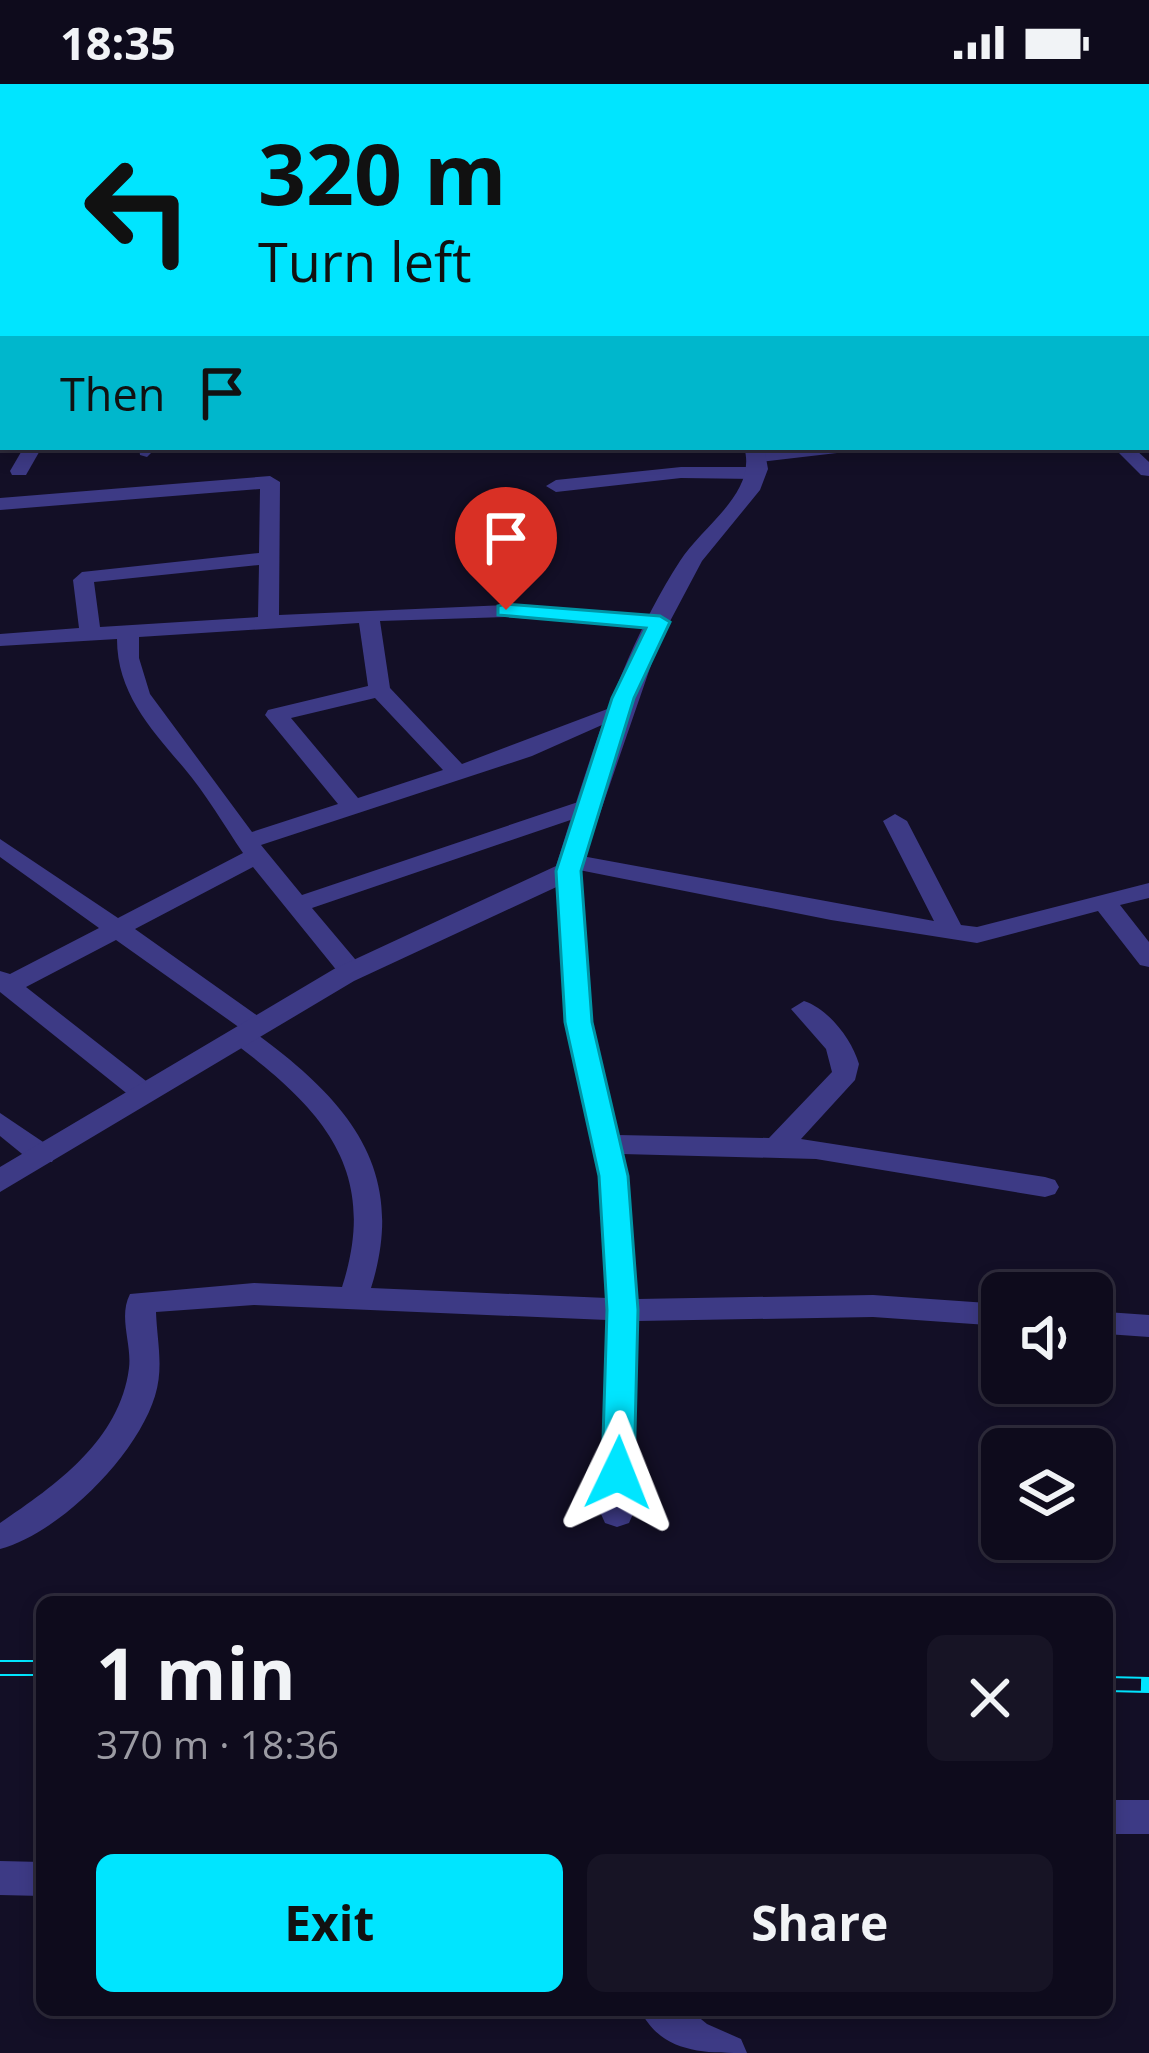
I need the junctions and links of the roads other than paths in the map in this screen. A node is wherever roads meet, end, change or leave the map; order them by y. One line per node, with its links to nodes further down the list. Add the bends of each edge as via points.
1 (251, 84): 2 (street)
2 (285, 84)
3 (31, 450): 7 (street)
4 (817, 450): 6 (street)
5 (1125, 450): 8 (street)
6 (756, 459): 9 (street); 14 (street, via 751,492 692,554)
7 (19, 471)
8 (1148, 471)
9 (556, 486)
10 (0, 504): 11 (street, via 270,482)
11 (269, 558): 13 (street); 16 (street, via 88,576)
12 (369, 615): 13 (street); 14 (street, via 506,610); 18 (street)
13 (268, 620): 15 (street)
14 (660, 622): 19 (street)
15 (128, 628): 16 (street); 25 (street, via 139,694)
16 (90, 631): 17 (street)
17 (0, 640)
18 (380, 690): 20 (street); 22 (street, via 276,715)
19 (618, 713): 20 (street); 21 (street)
20 (458, 772): 22 (street)
21 (589, 806): 26 (street); 29 (street)
22 (353, 807): 25 (street)
23 (896, 821): 31 (street)
24 (0, 846): 30 (street)
25 (253, 848): 29 (street); 30 (street)
26 (570, 866): 31 (street); 33 (street); 39 (street, via 579,1022)
27 (1149, 890): 28 (street)
28 (1104, 902): 31 (street, via 977,935); 32 (street)
29 (297, 905): 33 (street)
30 (117, 930): 34 (street); 36 (street)
31 (952, 931)
32 (1149, 959)
33 (351, 971): 36 (street)
34 (4, 982): 37 (street)
35 (804, 1009): 40 (street, via 847,1063)
36 (249, 1032): 37 (street); 44 (street, via 323,1102 354,1155 374,1236)
37 (145, 1094): 41 (street)
38 (0, 1122): 41 (street)
39 (606, 1144): 40 (street); 45 (street)
40 (778, 1146): 43 (street)
41 (42, 1155): 42 (street)
42 (0, 1180)
43 (1045, 1187)
44 (353, 1298): 45 (street); 50 (street, via 141,1302 137,1328 146,1363 106,1457)
45 (622, 1310): 46 (street, via 873,1306); 49 (street)
46 (981, 1314)
47 (1113, 1323): 48 (street)
48 (1149, 1326)
49 (617, 1514)
50 (0, 1536)
51 (1113, 1817): 52 (street)
52 (1149, 1817)
53 (0, 1878): 54 (street)
54 (36, 1879)
55 (667, 2016): 56 (street)
56 (727, 2053)

